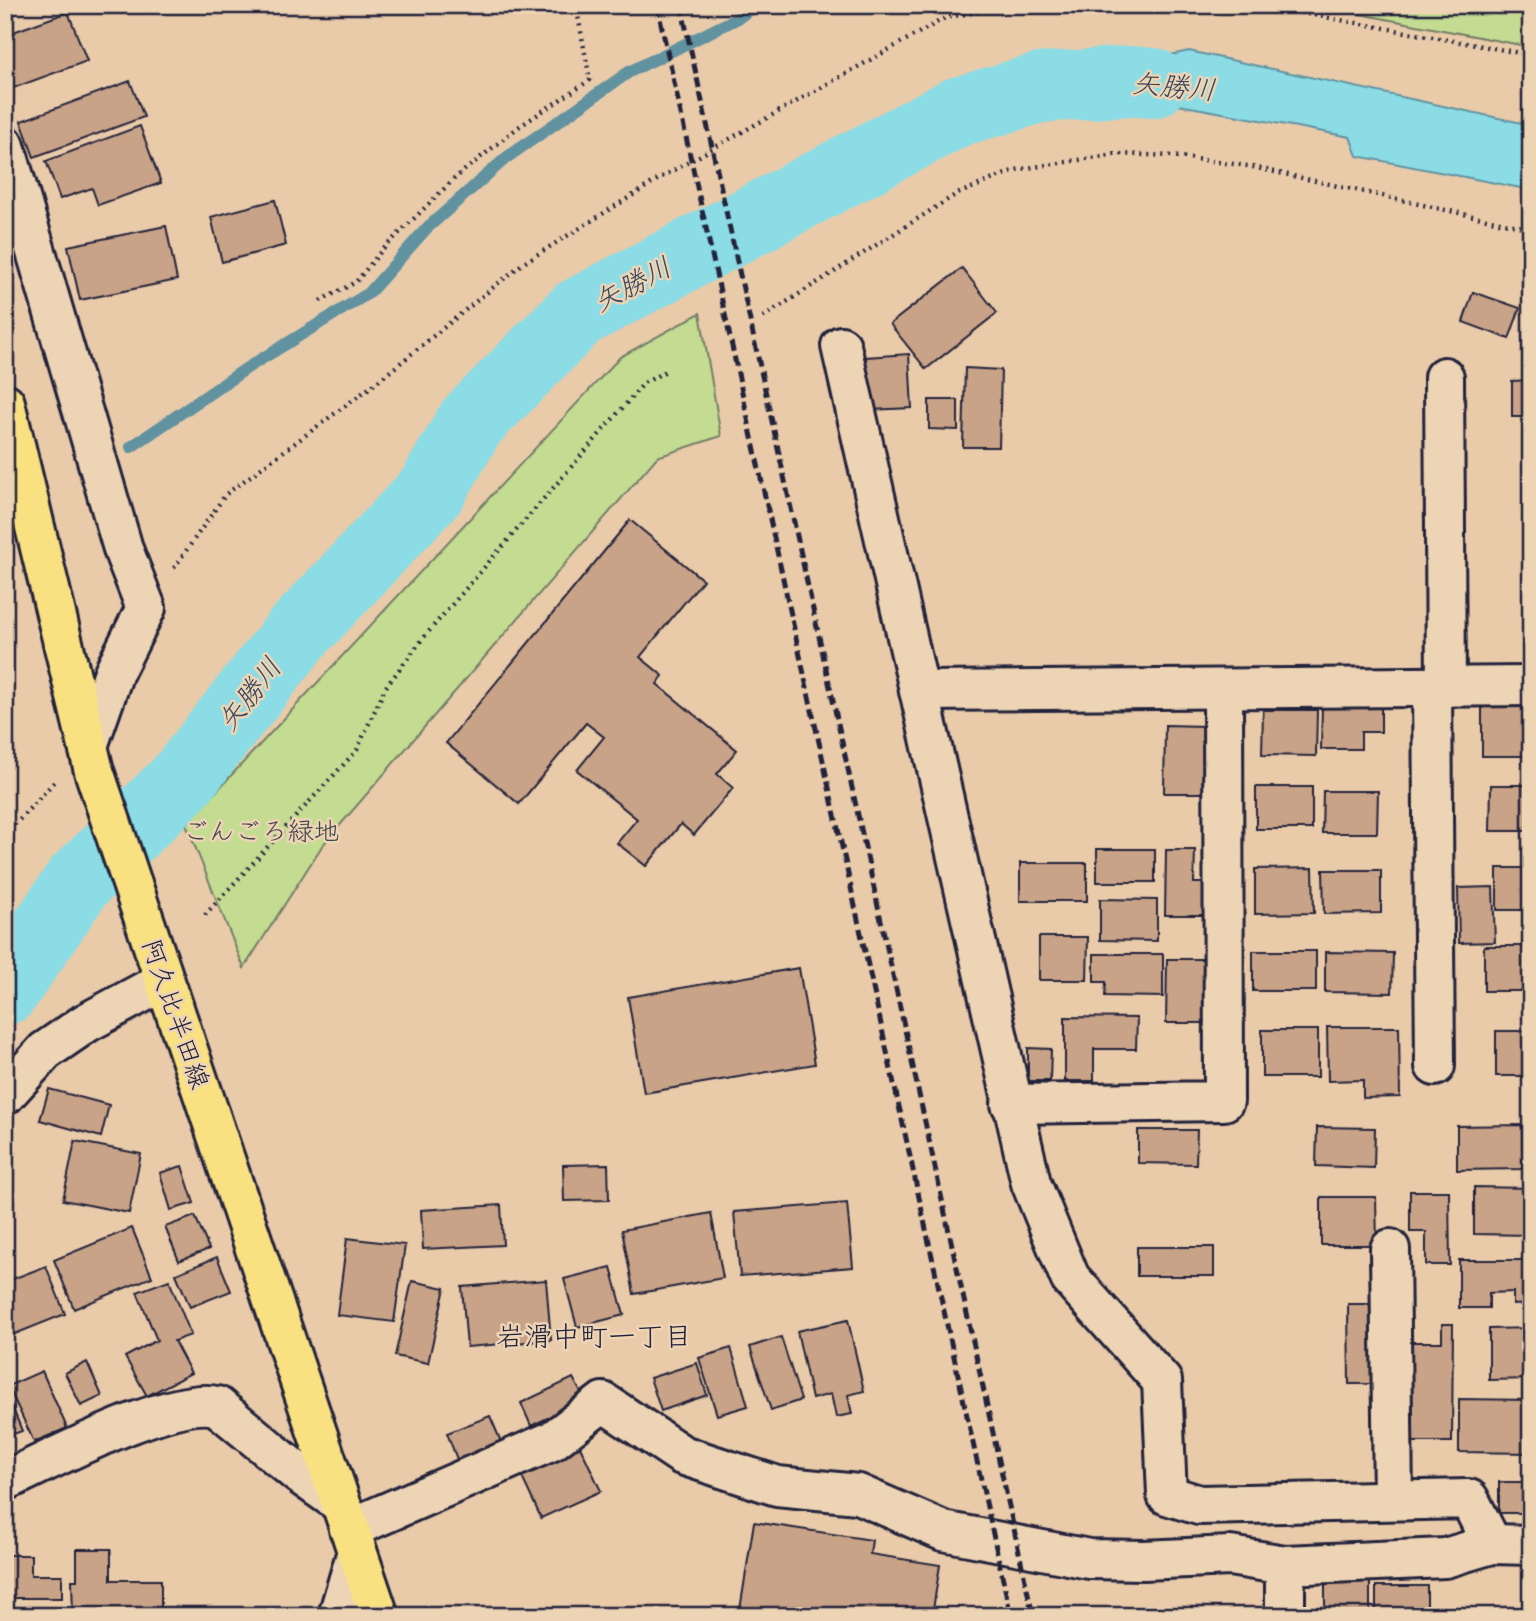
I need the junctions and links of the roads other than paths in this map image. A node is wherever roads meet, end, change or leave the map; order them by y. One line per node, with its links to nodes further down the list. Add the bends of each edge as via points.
1 (5, 146): 9 (street, via 124,552 146,608 114,672)
2 (841, 346): 8 (street)
3 (1444, 377): 6 (street)
4 (5, 403): 9 (main road, 阿久比半田線)
5 (1531, 686): 6 (street)
6 (1439, 687): 7 (street); 11 (street)
7 (1223, 689): 8 (street); 13 (street, via 1224,1101)
8 (919, 691): 13 (street)
9 (91, 758): 10 (main road, 阿久比半田線)
10 (164, 981): 12 (street, via 45,1051); 17 (main road, 阿久比半田線)
11 (1435, 1066)
12 (5, 1095)
13 (1011, 1104): 16 (street, via 1031,1183 1070,1278 1162,1381 1167,1495 1199,1505)
14 (1390, 1249): 16 (street)
15 (5, 1480): 17 (street, via 149,1416 204,1403 217,1406 299,1474)
16 (1393, 1500): 18 (street, via 1469,1499)
17 (349, 1527): 20 (street, via 552,1441 603,1402 682,1455 777,1486 859,1494 943,1531 1089,1559 1230,1556); 21 (street); 22 (main road, 阿久比半田線)
18 (1492, 1544): 19 (street); 20 (street, via 1445,1558)
19 (1531, 1545)
20 (1285, 1565): 23 (street)
21 (338, 1616)
22 (379, 1616)
23 (1285, 1616)

